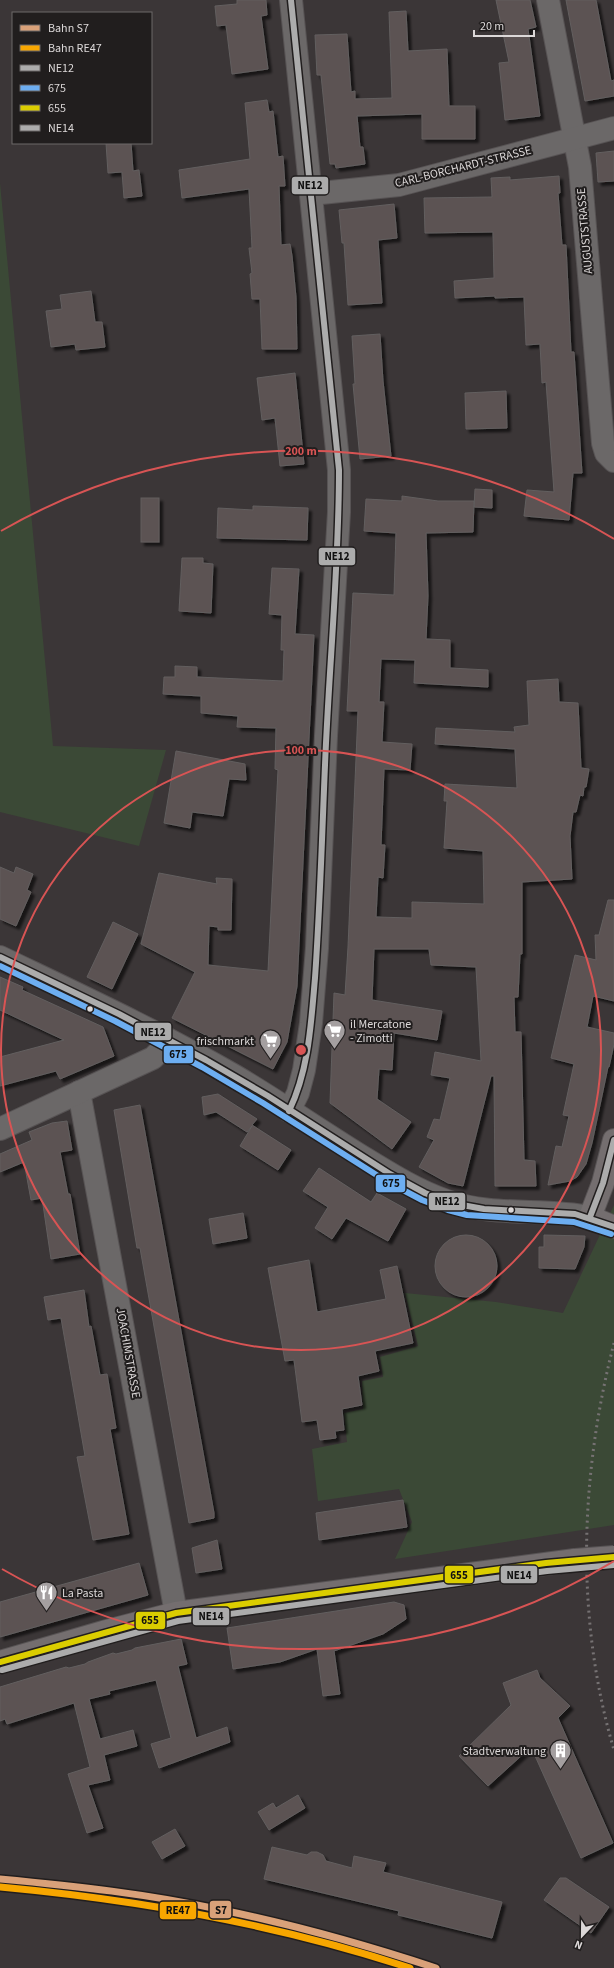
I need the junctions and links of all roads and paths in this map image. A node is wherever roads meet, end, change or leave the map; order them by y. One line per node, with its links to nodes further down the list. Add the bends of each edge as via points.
1 (291, 0): 5 (street)
2 (548, 0): 4 (street, AUGUSTSTRASSE)
3 (614, 128): 4 (street, CARL-BORCHARDT-STRASSE)
4 (574, 138): 5 (street, CARL-BORCHARDT-STRASSE, via 399,185); 6 (street, AUGUSTSTRASSE, via 580,167 603,443 606,453)
5 (311, 194): 10 (street, via 339,470 339,512 312,1016 304,1070 298,1093)
6 (614, 460)
7 (0, 957): 8 (street)
8 (167, 1039): 9 (street, via 153,1058); 10 (street, via 236,1077)
9 (80, 1092): 11 (street); 16 (street, JOACHIMSTRASSE)
10 (289, 1111): 13 (street, via 403,1181 449,1202 485,1209 569,1213)
11 (0, 1130)
12 (614, 1140): 13 (main road, via 599,1196)
13 (590, 1217): 14 (main road)
14 (613, 1226)
15 (614, 1557): 16 (main road, bridge)
16 (176, 1613): 17 (main road)
17 (0, 1662)

